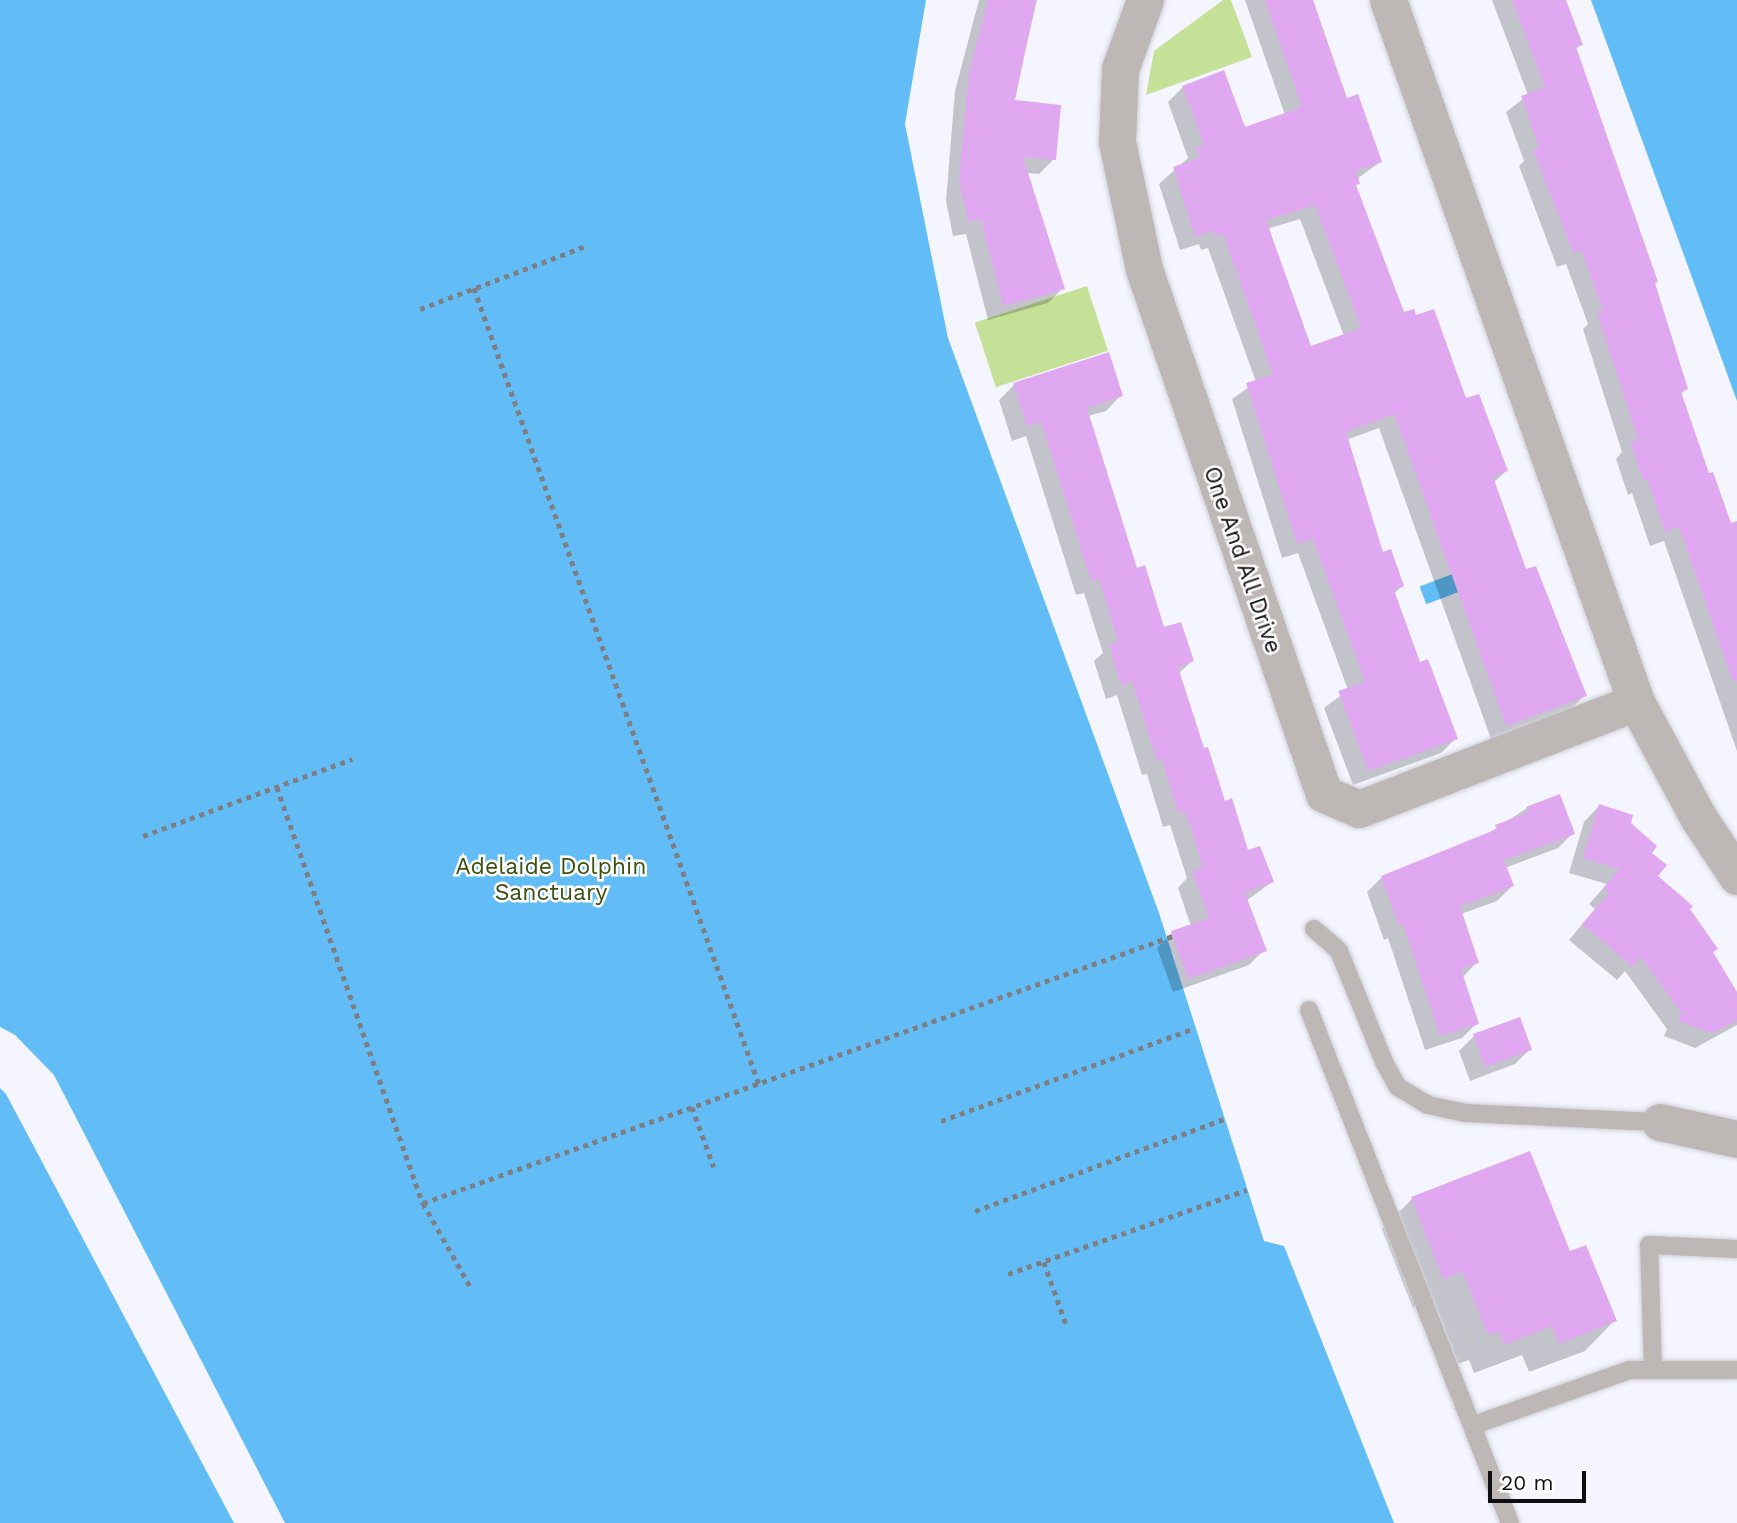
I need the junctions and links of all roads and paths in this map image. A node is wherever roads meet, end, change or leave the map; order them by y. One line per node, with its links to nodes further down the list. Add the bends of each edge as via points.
1 (1145, 0): 6 (street, One And All Drive, via 1120,69 1117,142 1144,269 1324,794 1359,809)
2 (1388, 0): 6 (street)
3 (586, 246): 4 (path)
4 (474, 288): 5 (path); 15 (path)
5 (420, 309)
6 (1636, 702): 10 (street, via 1698,817)
7 (352, 759): 8 (path)
8 (277, 786): 9 (path); 23 (path)
9 (143, 836)
10 (1737, 877)
11 (1314, 929): 19 (lane, via 1339,951 1398,1087 1428,1105 1466,1113)
12 (1173, 936): 15 (path)
13 (1309, 1010): 32 (lane)
14 (1195, 1028): 18 (path)
15 (759, 1084): 16 (path)
16 (692, 1107): 21 (path); 23 (path)
17 (1224, 1119): 24 (path)
18 (941, 1121)
19 (1660, 1122): 20 (street)
20 (1737, 1139)
21 (714, 1167)
22 (1247, 1190): 26 (path)
23 (423, 1203): 28 (path)
24 (975, 1211)
25 (1737, 1250): 30 (lane, via 1649,1245)
26 (1044, 1262): 27 (path); 29 (path)
27 (1009, 1275)
28 (470, 1286)
29 (1066, 1324)
30 (1653, 1370): 31 (lane); 32 (lane, via 1629,1370)
31 (1737, 1370)
32 (1474, 1425): 33 (lane)
33 (1510, 1523)

